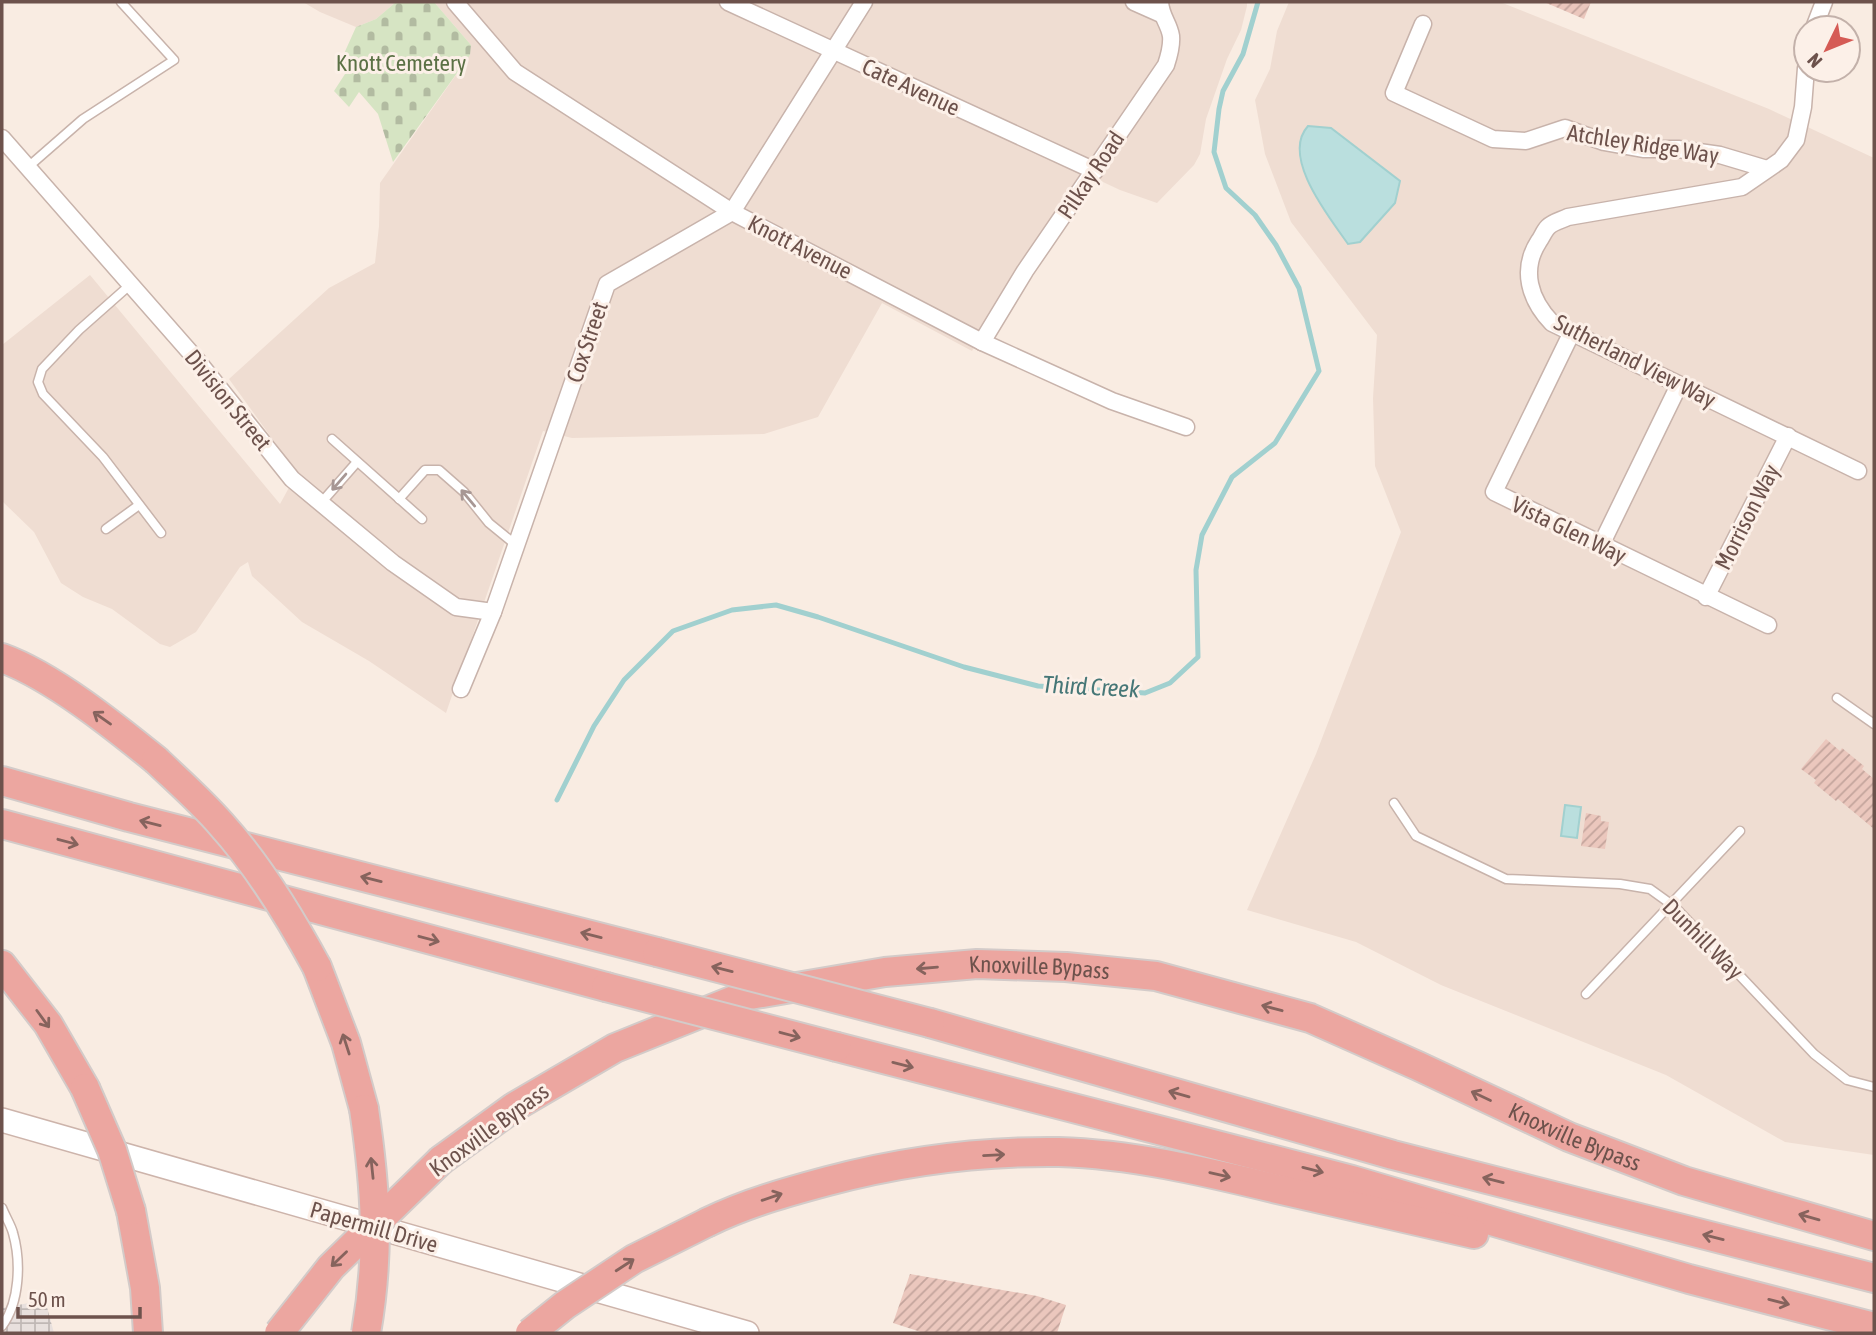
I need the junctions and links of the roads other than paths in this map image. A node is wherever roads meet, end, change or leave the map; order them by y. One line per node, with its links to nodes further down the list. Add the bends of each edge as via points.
1 (121, 2): 11 (lane, via 173,60 83,120)
2 (728, 2): 8 (street, Cate Avenue)
3 (864, 2): 8 (street, Cox Street)
4 (1134, 2): 6 (street)
5 (460, 4): 14 (street, Knott Avenue, via 514,72)
6 (1160, 8): 13 (street, Pilkay Road, via 1171,34 1166,65)
7 (1423, 24): 12 (street, Atchley Ridge Way, via 1394,93 1493,139 1526,141 1565,128 1604,142 1720,155)
8 (832, 51): 13 (street, Cate Avenue); 14 (street, Cox Street)
9 (1805, 84): 12 (street, Sutherland View Way, via 1796,140)
10 (2, 138): 11 (street, Division Street)
11 (28, 167): 15 (street, Division Street)
12 (1768, 169): 16 (street, Sutherland View Way, via 1742,187 1568,217 1549,226 1535,247 1528,271 1531,293 1552,323)
13 (1095, 172): 17 (street, Pilkay Road)
14 (732, 212): 17 (street, Knott Avenue); 30 (street, Cox Street, via 607,284)
15 (131, 284): 25 (street, Division Street, via 292,479); 26 (lane, via 42,369 38,382 43,394 103,457)
16 (1572, 332): 18 (street, Sutherland View Way); 31 (street, Vista Glen Way, via 1494,492)
17 (982, 342): 19 (street, Knott Avenue, via 1112,401)
18 (1679, 385): 20 (street, Sutherland View Way); 31 (street)
19 (1186, 427)
20 (1788, 436): 23 (street, Sutherland View Way); 32 (street, Morrison Way)
21 (332, 439): 22 (lane)
22 (357, 462): 24 (lane); 25 (lane, one-way to 25)
23 (1858, 471)
24 (399, 499): 27 (lane); 30 (lane, one-way to 24, via 439,470 425,470)
25 (321, 503): 33 (street, Division Street, via 393,563 456,607)
26 (139, 505): 28 (lane); 29 (lane)
27 (422, 519)
28 (106, 529)
29 (161, 533)
30 (516, 545): 33 (street, Cox Street)
31 (1601, 545): 32 (street, Vista Glen Way)
32 (1706, 597): 34 (street, Vista Glen Way)
33 (493, 612): 36 (street, Cox Street)
34 (1768, 625)
35 (2, 658): 56 (highway, one-way to 35, bridge, via 377,1235 364,1110 346,1043 317,967 254,864 222,824 120,731 72,697)
36 (461, 689)
37 (1837, 698): 38 (lane)
38 (1874, 724)
39 (2, 781): 50 (highway, one-way to 39, bridge, via 1393,1155 930,1023)
40 (1394, 803): 43 (lane, Dunhill Way, via 1416,836 1506,879 1620,884 1650,889)
41 (2, 824): 51 (highway, one-way to 51, bridge, via 606,987 1352,1180)
42 (1740, 831): 43 (lane)
43 (1671, 904): 45 (lane); 46 (lane, Dunhill Way, via 1814,1054 1847,1080)
44 (2, 965): 54 (highway, one-way to 54, bridge, via 48,1024 85,1088 112,1150 131,1211)
45 (1586, 994)
46 (1874, 1087)
47 (2, 1120): 58 (main road, Papermill Drive)
48 (2, 1208): 52 (lane, via 13,1233 17,1283)
49 (1874, 1236): 55 (highway, Knoxville Bypass, one-way to 55, bridge, via 1684,1181 1569,1137 1310,1018 1156,976 977,964 885,972 744,996 615,1048 514,1107 441,1160 331,1267)
50 (1874, 1278)
51 (1689, 1279): 53 (highway, one-way to 53); 57 (highway, one-way to 51, bridge, via 634,1259 733,1210 802,1186 950,1157 1059,1152 1206,1172)
52 (2, 1326)
53 (1874, 1327)
54 (148, 1333)
55 (279, 1333)
56 (366, 1333)
57 (530, 1333)
58 (747, 1333)

